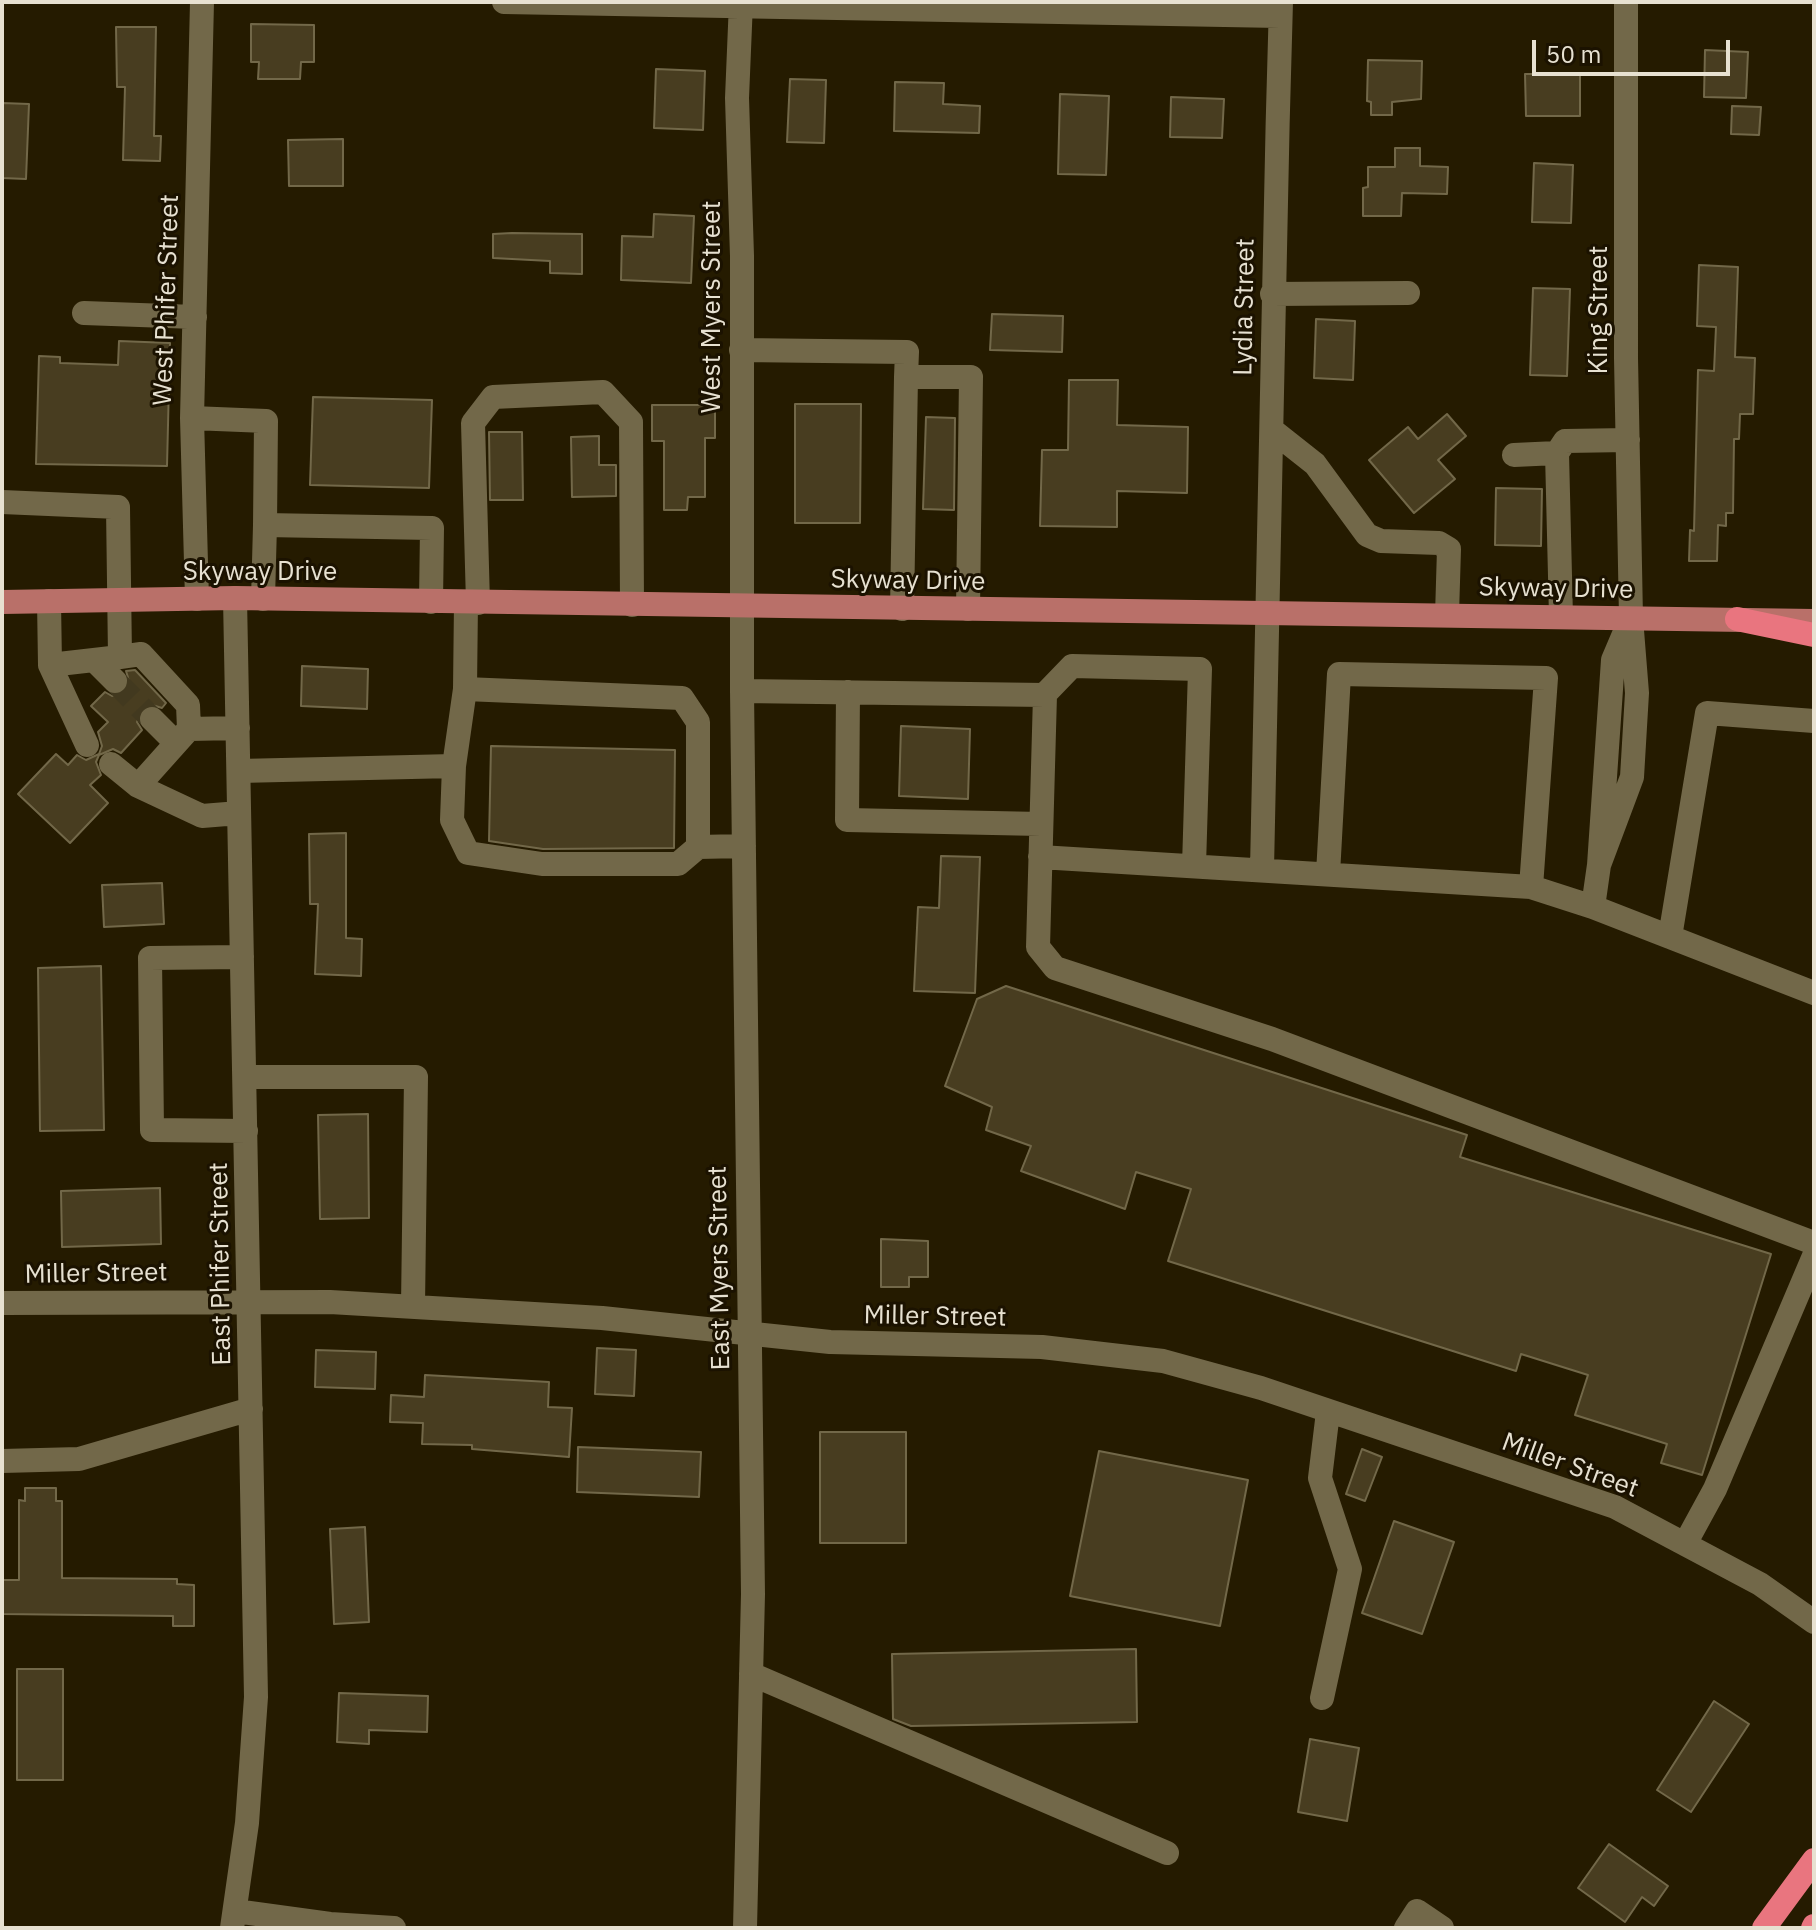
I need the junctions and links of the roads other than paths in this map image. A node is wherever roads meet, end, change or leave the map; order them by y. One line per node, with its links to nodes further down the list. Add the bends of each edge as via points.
1 (202, 2): 10 (street, West Phifer Street)
2 (504, 2): 4 (street)
3 (1626, 2): 15 (street, King Street)
4 (740, 4): 5 (street); 11 (street, West Myers Street)
5 (858, 5): 6 (street)
6 (1281, 9): 8 (street, Lydia Street)
7 (1408, 293): 8 (street)
8 (1272, 294): 14 (street, Lydia Street)
9 (84, 313): 10 (street)
10 (195, 317): 13 (street, West Phifer Street)
11 (741, 350): 12 (street, via 907,352); 29 (street, West Myers Street)
12 (906, 377): 30 (street); 31 (street, via 971,377)
13 (192, 418): 19 (street, via 266,421); 21 (street, West Phifer Street)
14 (1272, 430): 32 (street, Lydia Street); 33 (street, via 1315,464 1367,535 1381,541 1439,543 1449,549)
15 (1628, 440): 16 (street, via 1565,441); 35 (street, King Street)
16 (1557, 453): 17 (street); 34 (street)
17 (1514, 455)
18 (2, 502): 23 (street, via 118,507)
19 (265, 525): 22 (street); 26 (street, via 432,528)
20 (235, 598): 21 (main road, Skyway Drive); 22 (main road, Skyway Drive); 47 (street, East Phifer Street)
21 (197, 599): 23 (main road, Skyway Drive)
22 (263, 599): 26 (main road, Skyway Drive)
23 (117, 600): 24 (main road, Skyway Drive); 40 (street)
24 (49, 601): 25 (main road, Skyway Drive); 39 (street)
25 (2, 602)
26 (431, 602): 27 (main road, Skyway Drive)
27 (472, 602): 28 (main road, Skyway Drive); 28 (street, via 473,423 493,397 603,392 631,422); 41 (street)
28 (632, 605): 29 (main road, Skyway Drive)
29 (742, 607): 30 (main road, Skyway Drive); 42 (street, East Myers Street)
30 (902, 609): 31 (main road, Skyway Drive)
31 (968, 609): 32 (main road, Skyway Drive)
32 (1270, 613): 33 (main road, Skyway Drive); 60 (street, Lydia Street)
33 (1447, 615): 34 (main road, Skyway Drive)
34 (1561, 617): 35 (main road, Skyway Drive)
35 (1631, 618): 36 (main road, Skyway Drive); 63 (street, King Street, via 1637,693 1632,777 1599,865)
36 (1737, 619): 37 (main road, Skyway Drive); 38 (highway)
37 (1814, 621)
38 (1814, 635)
39 (50, 665): 40 (street, via 95,661); 49 (street)
40 (117, 669): 48 (street, via 141,654 188,705)
41 (465, 689): 51 (street); 57 (street, via 682,698 698,722)
42 (742, 691): 43 (street); 56 (street, East Myers Street)
43 (848, 692): 44 (street); 55 (street, via 847,820)
44 (1044, 695): 55 (street); 59 (street, via 1072,666 1200,669)
45 (152, 719): 48 (street)
46 (1814, 721): 64 (street, via 1707,713)
47 (238, 728): 48 (street); 52 (street, East Phifer Street)
48 (182, 736): 53 (street)
49 (87, 745)
50 (111, 764): 53 (street)
51 (454, 766): 52 (street); 57 (street, via 452,820 468,853 542,864 678,864)
52 (239, 771): 54 (street, East Phifer Street)
53 (138, 786): 54 (street, via 202,816)
54 (239, 813): 65 (street, East Phifer Street)
55 (1041, 824): 58 (street)
56 (744, 846): 57 (street); 74 (street, East Myers Street)
57 (698, 847)
58 (1040, 857): 59 (street); 69 (street, via 1038,947 1055,968 1272,1039)
59 (1194, 866): 60 (street)
60 (1262, 870): 61 (street)
61 (1328, 874): 62 (street); 62 (street, via 1339,674 1546,678)
62 (1531, 887): 63 (street)
63 (1593, 907): 64 (street)
64 (1670, 937): 66 (street)
65 (242, 957): 67 (street, East Phifer Street); 68 (street, via 150,958 152,1130)
66 (1814, 993)
67 (245, 1077): 68 (street, East Phifer Street); 73 (street, via 416,1077)
68 (246, 1131): 71 (street, East Phifer Street)
69 (1814, 1243)
70 (1814, 1256): 78 (street, via 1715,1489)
71 (249, 1301): 72 (street, Miller Street); 73 (street, Miller Street); 75 (street, East Phifer Street)
72 (2, 1303)
73 (413, 1306): 74 (street, Miller Street)
74 (748, 1331): 76 (street, Miller Street, via 830,1342 1042,1347 1163,1361); 80 (street, East Myers Street)
75 (251, 1409): 77 (street, via 79,1459); 84 (street, East Phifer Street, via 256,1697 247,1823)
76 (1328, 1412): 78 (street, Miller Street, via 1615,1507); 81 (street, via 1320,1478 1350,1569)
77 (2, 1461)
78 (1685, 1544): 79 (street, Miller Street, via 1760,1584)
79 (1814, 1622)
80 (751, 1674): 82 (street); 86 (street, East Myers Street)
81 (1322, 1698)
82 (1167, 1853)
83 (1814, 1860): 89 (highway)
84 (233, 1919): 85 (street)
85 (394, 1928)
86 (745, 1928)
87 (1406, 1928): 88 (street, via 1417,1911)
88 (1442, 1928)
89 (1764, 1928)

